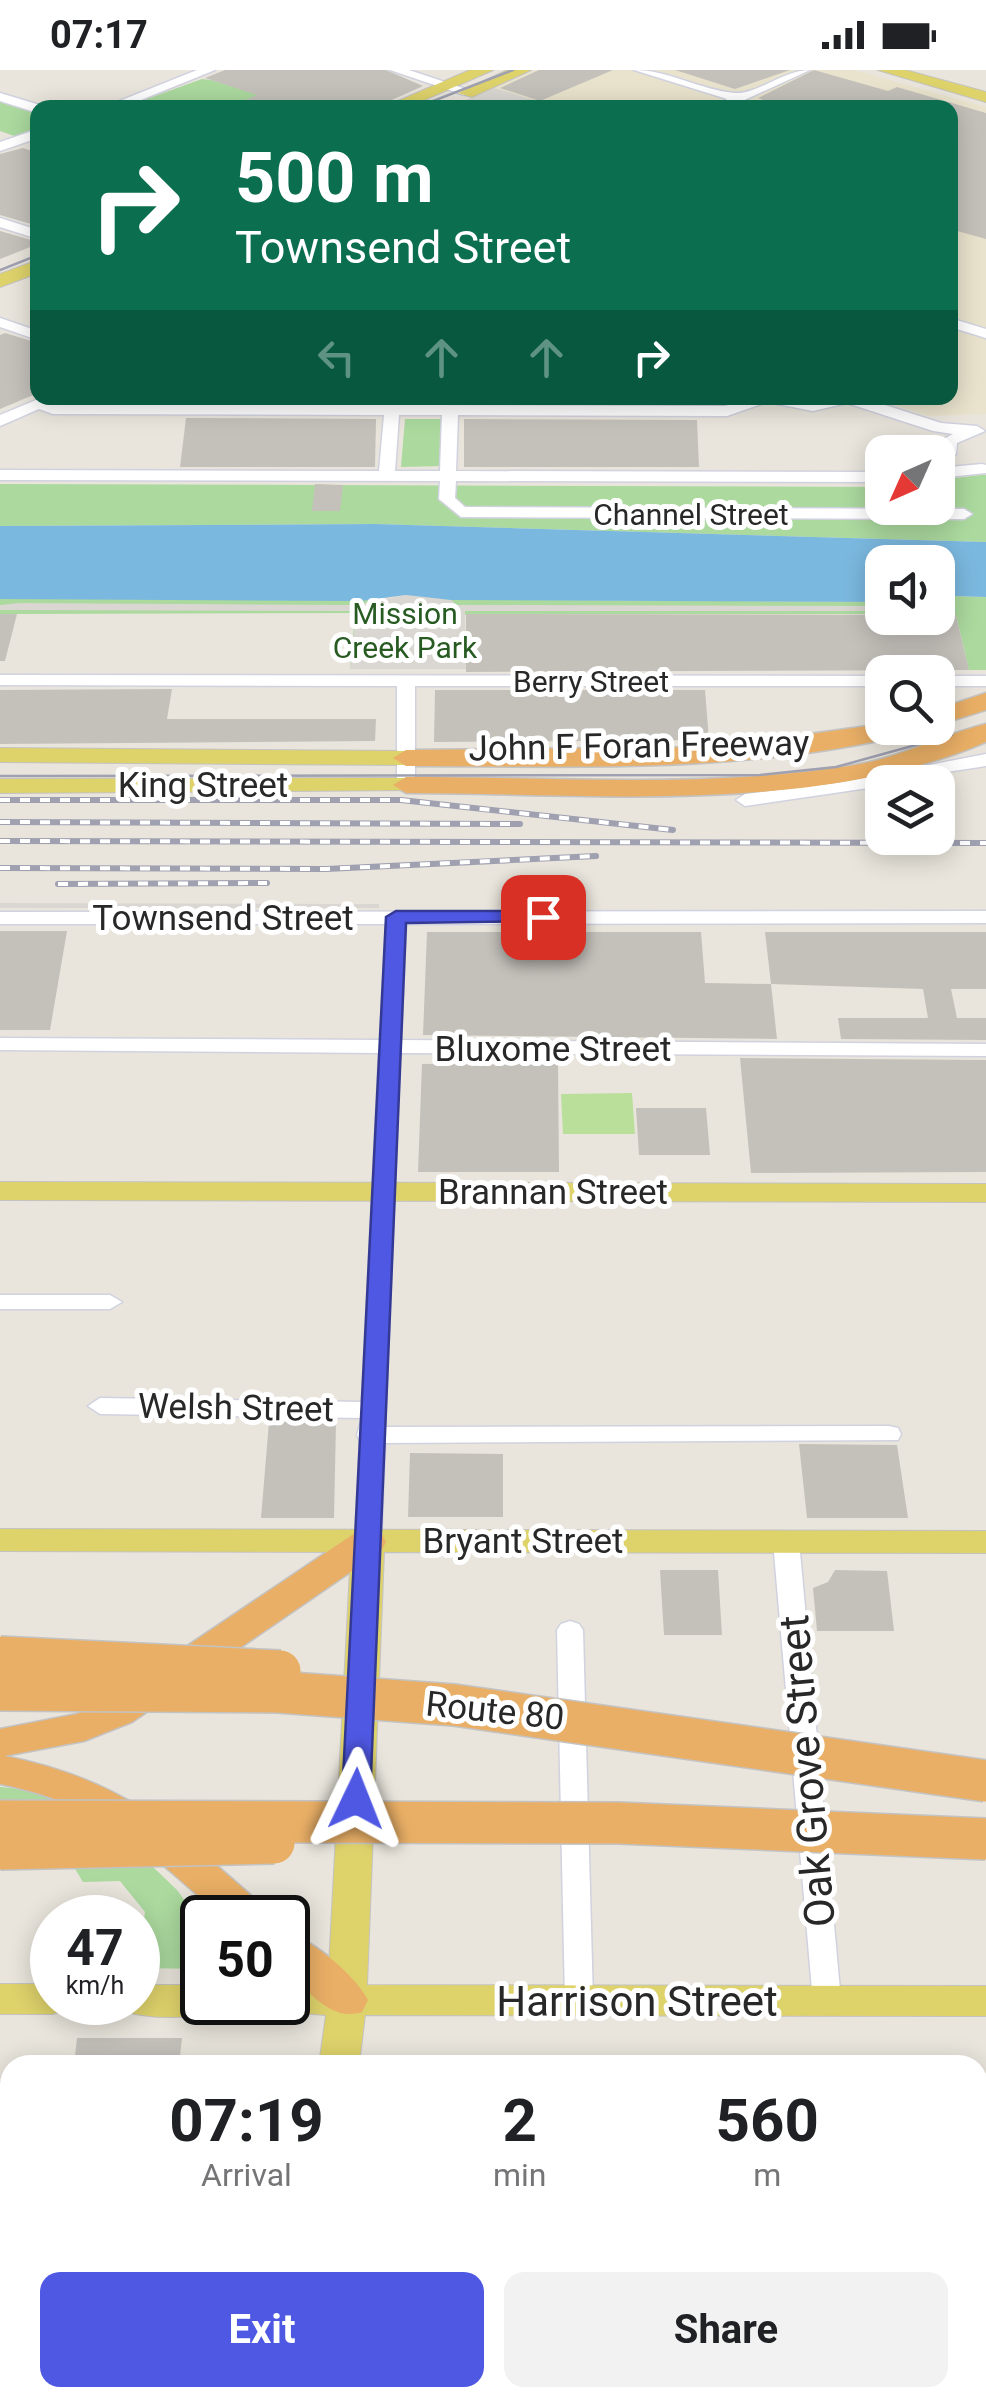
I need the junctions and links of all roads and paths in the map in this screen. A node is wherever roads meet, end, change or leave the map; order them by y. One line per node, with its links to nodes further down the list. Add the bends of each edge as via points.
1 (209, 70): 13 (street)
2 (396, 70): 8 (street)
3 (485, 70): 8 (main road)
4 (523, 70): 9 (main road)
5 (640, 70): 12 (street)
6 (804, 70): 12 (street)
7 (886, 70): 11 (main road)
8 (446, 85): 9 (street); 14 (main road)
9 (469, 92): 15 (main road)
10 (0, 97): 17 (street)
11 (986, 97)
12 (739, 98): 16 (street)
13 (129, 100)
14 (409, 100)
15 (450, 100)
16 (735, 100)
17 (30, 106)
18 (0, 134): 20 (street)
19 (30, 136): 20 (street)
20 (18, 140): 21 (street); 22 (street)
21 (30, 144)
22 (0, 148)
23 (0, 222): 24 (street)
24 (30, 232)
25 (30, 252): 26 (main road)
26 (0, 264)
27 (30, 269): 28 (main road)
28 (0, 281)
29 (0, 322): 31 (street)
30 (958, 325): 32 (street)
31 (30, 333)
32 (986, 334)
33 (37, 405): 42 (street)
34 (50, 405): 39 (street)
35 (506, 405): 41 (street)
36 (745, 405): 41 (street, via 726,411)
37 (859, 405): 44 (street)
38 (863, 405): 43 (street, via 938,428)
39 (392, 410): 40 (street); 51 (street)
40 (450, 410): 41 (street); 50 (street)
41 (508, 410)
42 (0, 421)
43 (981, 431): 45 (street)
44 (934, 435)
45 (955, 439)
46 (955, 459): 47 (street)
47 (984, 469): 48 (street)
48 (955, 472)
49 (0, 476): 51 (street, Channel Street)
50 (448, 476): 51 (street, Channel Street); 52 (street, Channel Street); 53 (street, Channel Street, via 447,499 456,510 474,514)
51 (386, 477)
52 (865, 477)
53 (964, 514)
54 (0, 680): 55 (street, Berry Street)
55 (406, 680): 56 (street, Berry Street); 65 (street)
56 (865, 681)
57 (955, 681): 58 (street)
58 (986, 681)
59 (986, 701): 60 (highway)
60 (955, 711)
61 (986, 732): 66 (highway, John F Foran Freeway, via 904,763 810,780)
62 (865, 734): 66 (highway)
63 (0, 755): 65 (main road, King Street)
64 (986, 760): 68 (street)
65 (406, 772): 66 (highway, John F Foran Freeway); 67 (main road, King Street)
66 (619, 772)
67 (0, 786)
68 (746, 800)
69 (396, 917): 70 (street, Townsend Street); 71 (street, Townsend Street); 73 (street)
70 (0, 918)
71 (986, 920)
72 (0, 1044): 73 (street, Bluxome Street)
73 (390, 1046): 74 (street, Bluxome Street); 76 (street)
74 (986, 1050)
75 (0, 1191): 76 (main road, Brannan Street)
76 (385, 1193): 77 (main road, Brannan Street); 81 (street)
77 (986, 1194)
78 (0, 1302): 79 (street)
79 (110, 1302)
80 (100, 1406): 81 (street, Welsh Street)
81 (370, 1423): 82 (street, Welsh Street); 85 (street)
82 (889, 1434)
83 (0, 1540): 85 (main road, Bryant Street)
84 (786, 1541): 85 (main road, Bryant Street); 86 (main road, Bryant Street); 105 (street, Oak Grove Street)
85 (368, 1542): 91 (highway, via 118,1712 84,1727); 103 (main road)
86 (986, 1542)
87 (570, 1630): 104 (street)
88 (0, 1657): 90 (highway, bridge, via 380,1679)
89 (0, 1690): 90 (highway, Route 80, bridge, via 315,1694)
90 (610, 1724): 93 (highway, Route 80, bridge)
91 (0, 1743)
92 (0, 1770): 98 (highway, via 55,1780 105,1799)
93 (986, 1781)
94 (0, 1821): 95 (highway, bridge)
95 (618, 1823): 96 (highway, bridge); 97 (highway, bridge, via 320,1842)
96 (986, 1839)
97 (0, 1848)
98 (222, 1895)
99 (310, 1968): 103 (highway)
100 (0, 1999): 101 (main road)
101 (30, 1999)
102 (310, 2000): 103 (main road, Harrison Street)
103 (347, 2000): 104 (main road, Harrison Street); 107 (main road)
104 (579, 2000): 105 (main road, Harrison Street)
105 (828, 2001): 106 (main road, Harrison Street)
106 (986, 2002)
107 (340, 2055)

